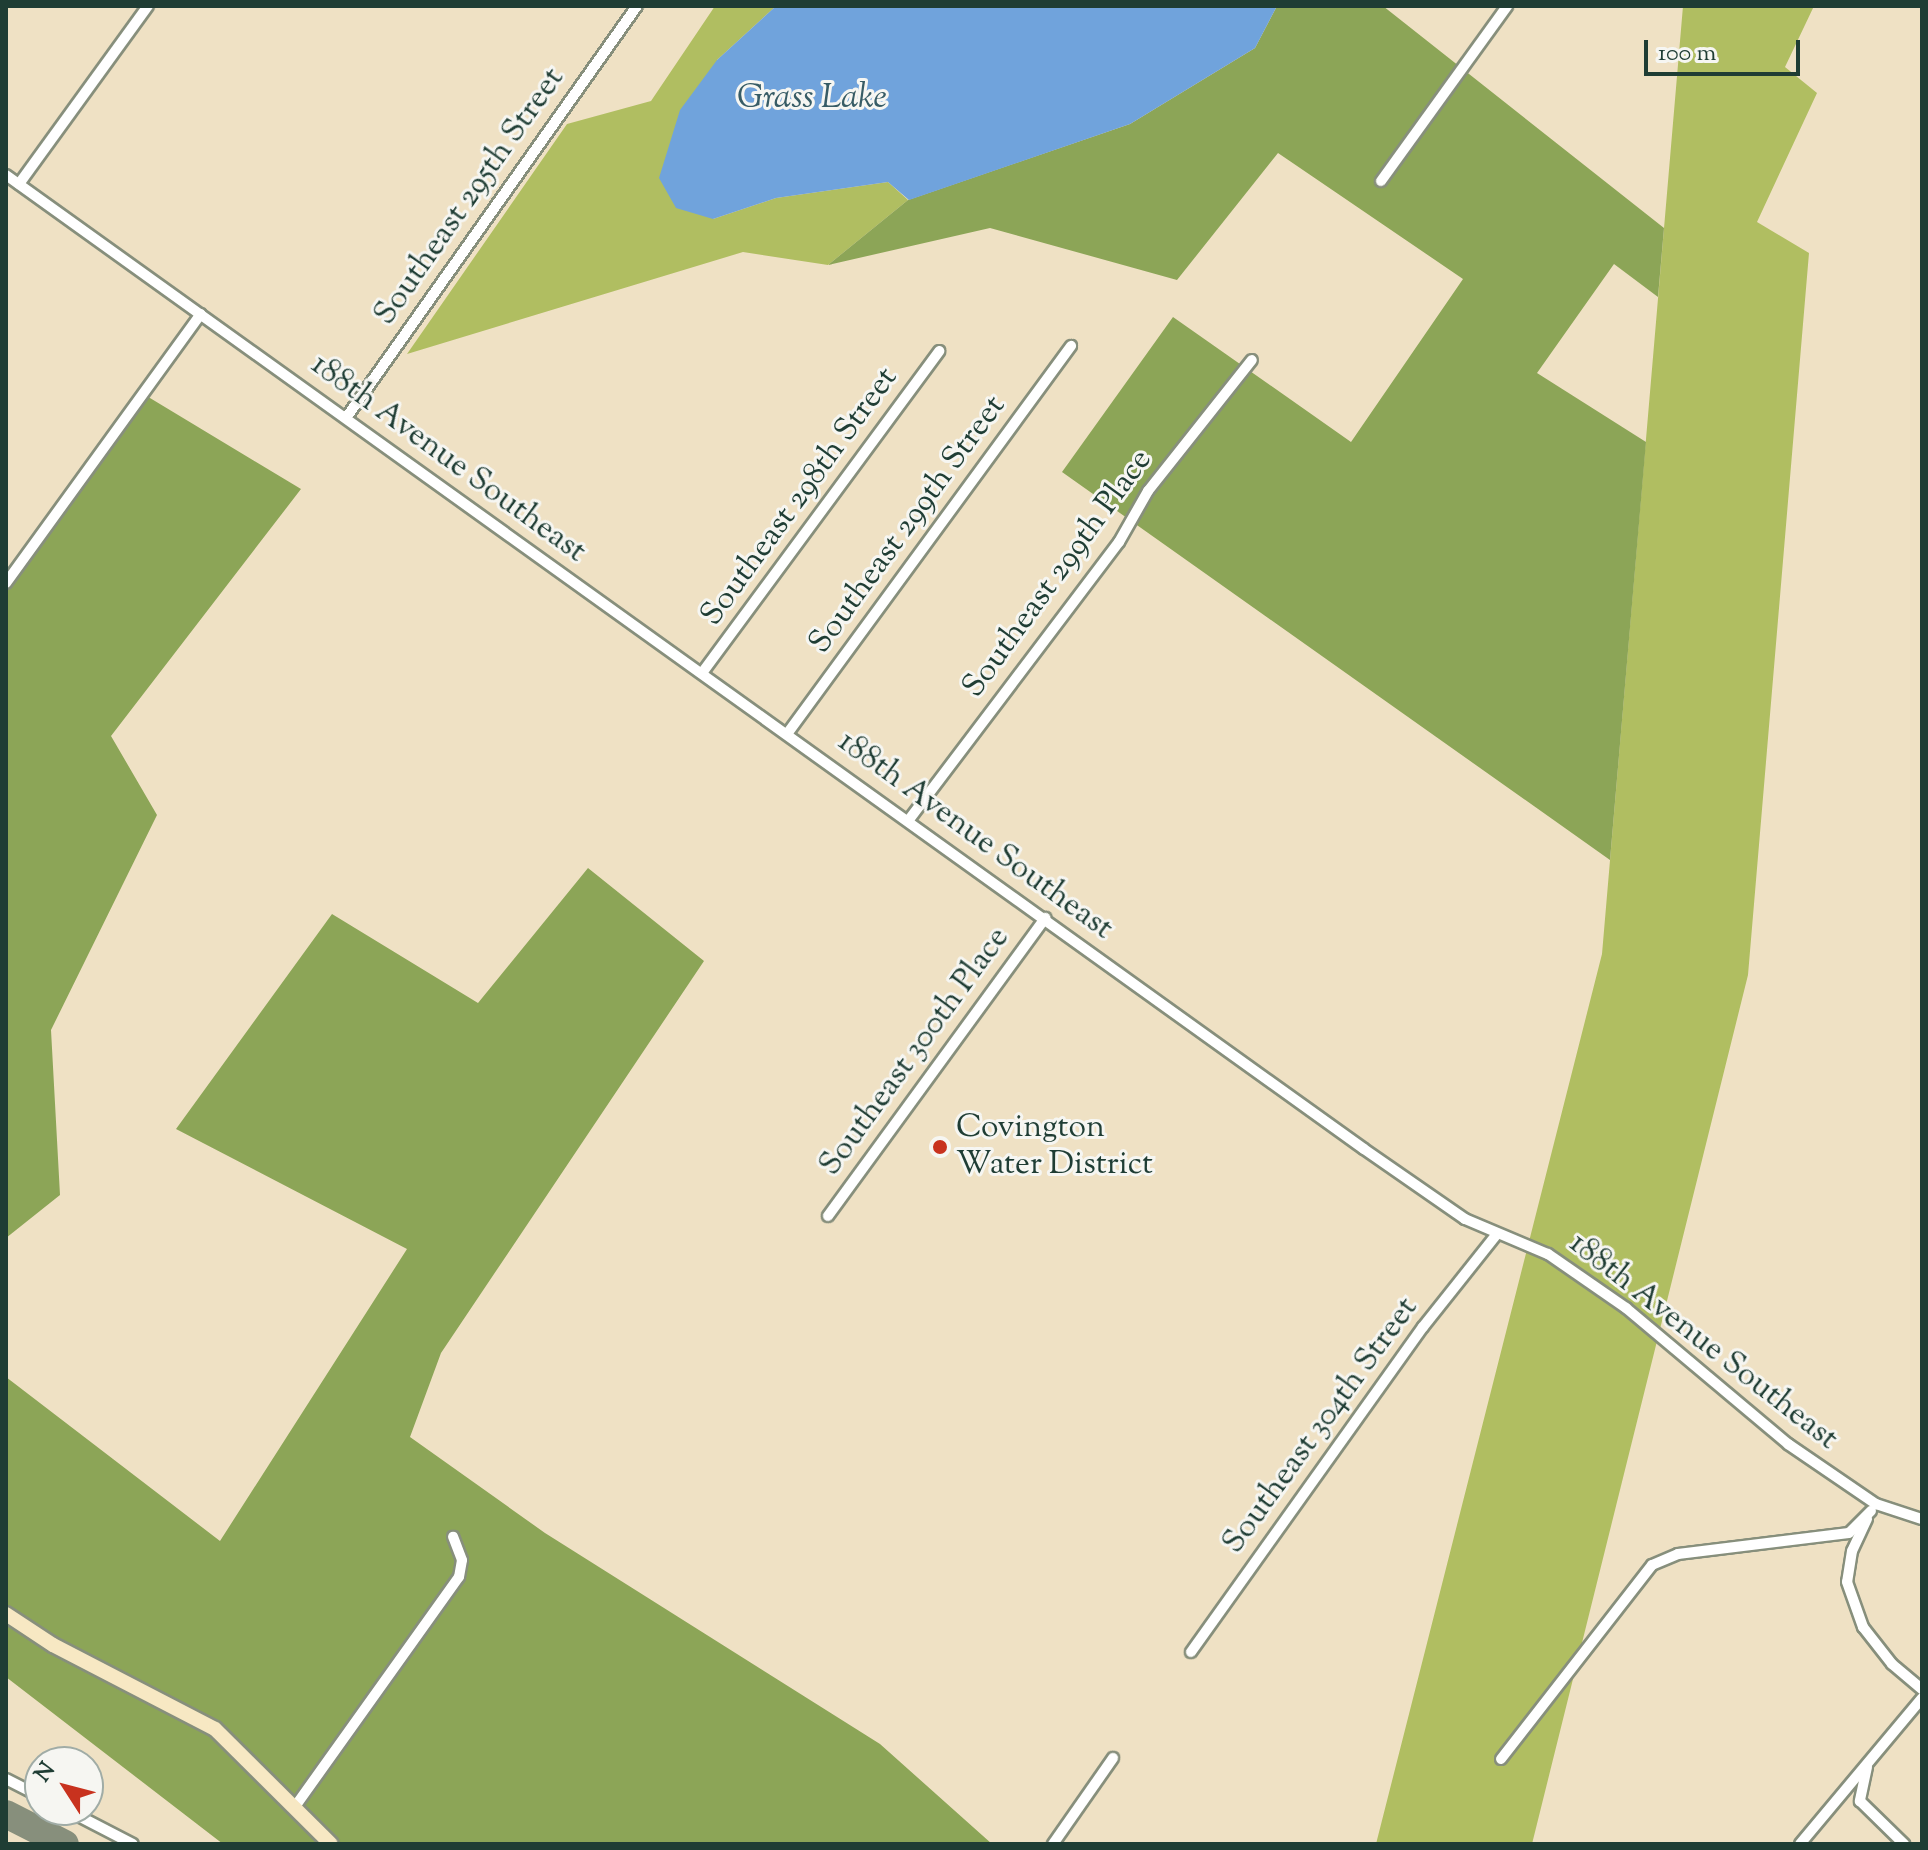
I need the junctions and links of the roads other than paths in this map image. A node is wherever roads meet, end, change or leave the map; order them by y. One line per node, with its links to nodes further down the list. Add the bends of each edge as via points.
1 (148, 6): 6 (street)
2 (637, 6): 11 (street, Southeast 295th Street)
3 (1507, 6): 5 (street)
4 (6, 175): 6 (street, 188th Avenue Southeast)
5 (1381, 181)
6 (19, 184): 7 (street, 188th Avenue Southeast)
7 (201, 314): 11 (street, 188th Avenue Southeast); 12 (street)
8 (1071, 346): 14 (street, Southeast 299th Street)
9 (939, 351): 13 (street, Southeast 298th Street)
10 (1252, 360): 15 (street, Southeast 299th Place, via 1148,491 1119,542)
11 (346, 418): 13 (street, 188th Avenue Southeast)
12 (6, 583)
13 (702, 673): 14 (street, 188th Avenue Southeast)
14 (787, 734): 15 (street, 188th Avenue Southeast)
15 (908, 821): 16 (street, 188th Avenue Southeast)
16 (1045, 918): 17 (street, Southeast 300th Place); 18 (street, 188th Avenue Southeast, via 1364,1149 1465,1219)
17 (828, 1216)
18 (1497, 1234): 19 (street, 188th Avenue Southeast, via 1548,1254 1626,1308 1788,1444); 23 (street, Southeast 304th Street, via 1423,1327)
19 (1874, 1507): 20 (street, 188th Avenue Southeast); 24 (street, via 1852,1551 1847,1582 1863,1627 1892,1664); 27 (street, via 1849,1533 1678,1554 1652,1565)
20 (1922, 1519)
21 (453, 1537): 31 (street, via 462,1560 459,1577)
22 (6, 1614): 31 (street, via 215,1729)
23 (1191, 1652)
24 (1922, 1689)
25 (1922, 1698): 28 (street)
26 (1113, 1758): 35 (street)
27 (1501, 1759)
28 (1868, 1765): 36 (street); 37 (street, via 1860,1801)
29 (6, 1779): 30 (street)
30 (24, 1788)
31 (294, 1808): 34 (street)
32 (98, 1826): 33 (street)
33 (133, 1844)
34 (331, 1844)
35 (1053, 1844)
36 (1800, 1844)
37 (1904, 1844)

